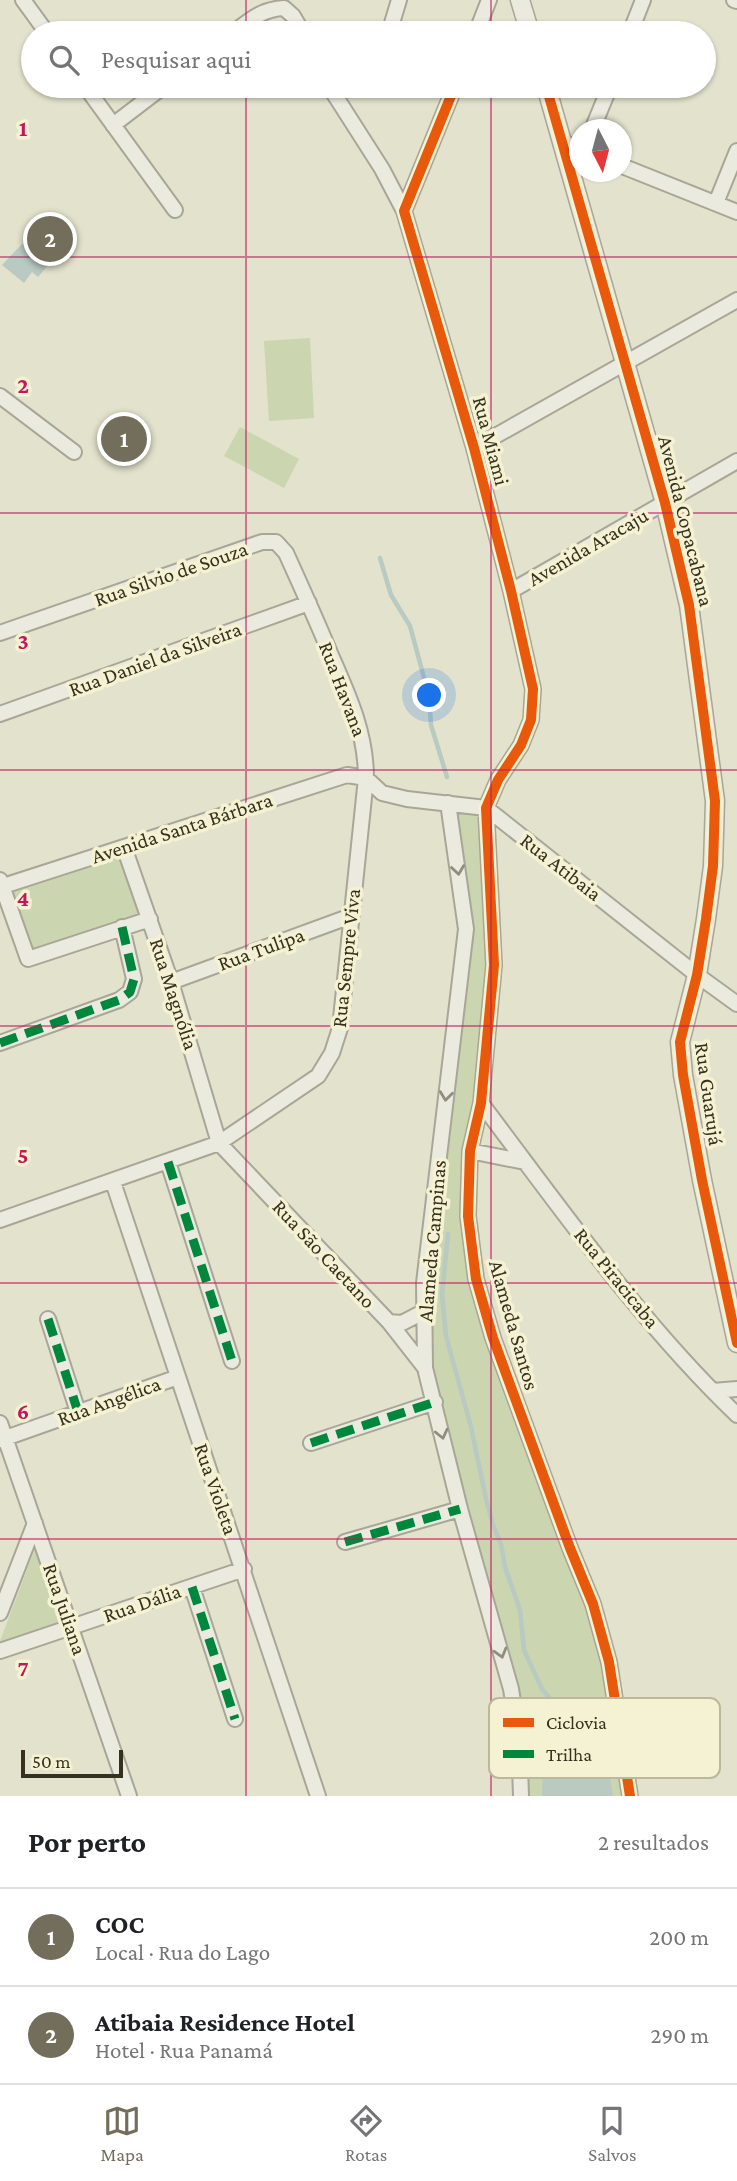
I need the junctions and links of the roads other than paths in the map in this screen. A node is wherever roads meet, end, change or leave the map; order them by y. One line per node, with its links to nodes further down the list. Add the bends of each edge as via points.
1 (23, 0): 6 (street)
2 (399, 0): 9 (street)
3 (489, 0): 10 (street)
4 (520, 0): 11 (street)
5 (643, 0): 12 (street)
6 (38, 21)
7 (249, 21): 8 (street, via 270,9 284,8)
8 (296, 21)
9 (393, 21)
10 (481, 21)
11 (526, 21)
12 (635, 21)
13 (94, 98): 20 (street)
14 (148, 98): 20 (street)
15 (337, 98): 27 (street, Rua Miami)
16 (449, 98): 27 (street)
17 (551, 98): 21 (street, Avenida Copacabana)
18 (605, 98): 19 (street)
19 (597, 119)
20 (113, 125): 26 (street)
21 (569, 139)
22 (737, 152): 25 (street)
23 (632, 170): 25 (street)
24 (581, 182): 30 (street, Avenida Copacabana)
25 (716, 204): 28 (street)
26 (175, 210)
27 (404, 211): 32 (street, Rua Miami)
28 (737, 212)
29 (737, 300): 30 (street)
30 (626, 363): 32 (street); 35 (street, Avenida Copacabana)
31 (0, 396): 33 (street)
32 (474, 449): 36 (street, Rua Miami)
33 (74, 452)
34 (737, 461): 35 (street, Avenida Aracaju)
35 (665, 503): 36 (street, Avenida Aracaju); 48 (street, Avenida Copacabana, via 689,605 715,801 713,866)
36 (511, 591): 42 (street, Rua Miami, via 533,689 531,719)
37 (309, 603): 38 (street, Rua Silvio de Souza, via 286,553 276,542 262,542); 39 (street, Rua Daniel da Silveira); 40 (street, Rua Havana, via 358,719)
38 (0, 633)
39 (0, 714)
40 (366, 778): 41 (street, via 382,793); 43 (street, Avenida Santa Bárbara, via 347,775); 45 (street, Rua Sempre Viva)
41 (448, 803): 42 (street); 59 (street, Alameda Campinas, one-way to 59, via 466,929)
42 (486, 808): 48 (street, Rua Atibaia); 52 (street, Alameda Santos, via 494,965)
43 (124, 846): 44 (street, Avenida Santa Bárbara); 46 (street, Rua Magnólia)
44 (1, 884): 47 (street, via 28,959)
45 (351, 916): 49 (street, Rua Tulipa); 53 (street, Rua Sempre Viva, via 340,1028 332,1053 318,1076)
46 (149, 919): 47 (street); 49 (street, Rua Magnólia)
47 (122, 928): 51 (street, via 134,979 130,992)
48 (697, 975): 50 (street, Rua Atibaia); 62 (street, Rua Guarujá, via 680,1042 683,1075)
49 (172, 982): 53 (street, Rua Magnólia)
50 (737, 1004)
51 (0, 1043)
52 (481, 1103): 54 (street, Alameda Santos); 56 (street, Rua Piracicaba)
53 (219, 1143): 55 (street, Rua Sempre Viva); 61 (street, Rua São Caetano)
54 (470, 1151): 56 (street); 83 (street, Alameda Santos, via 468,1216 476,1279 510,1384 593,1604)
55 (168, 1162): 57 (street, Rua Sempre Viva); 63 (street)
56 (525, 1162): 67 (street, Rua Piracicaba, via 690,1369)
57 (113, 1182): 58 (street, Rua Sempre Viva); 65 (street, Rua Violeta)
58 (0, 1220)
59 (423, 1312): 61 (street, via 402,1323); 64 (street, Alameda Campinas)
60 (48, 1319): 69 (street)
61 (389, 1322): 64 (street, Rua São Caetano)
62 (737, 1343)
63 (232, 1360)
64 (425, 1367): 68 (street, Alameda Campinas)
65 (178, 1377): 69 (street, Rua Angélica); 77 (street, Rua Violeta)
66 (737, 1389): 67 (street)
67 (713, 1391): 70 (street, Rua Piracicaba)
68 (435, 1402): 73 (street); 74 (street, Alameda Campinas, one-way to 74)
69 (78, 1412): 72 (street, Rua Angélica)
70 (737, 1415)
71 (0, 1423): 72 (street, Rua Juliana)
72 (3, 1439): 75 (street, Rua Juliana)
73 (311, 1443)
74 (460, 1509): 76 (street); 82 (street, Alameda Campinas, one-way to 82)
75 (36, 1523): 79 (street); 80 (street, Rua Juliana)
76 (345, 1542)
77 (244, 1569): 78 (street, Rua Dália); 88 (street, Rua Violeta)
78 (192, 1587): 80 (street, Rua Dália); 84 (street)
79 (0, 1613)
80 (72, 1627): 81 (street, Rua Dália); 87 (street, Rua Juliana)
81 (0, 1651)
82 (513, 1698)
83 (615, 1698)
84 (235, 1719)
85 (521, 1778): 89 (street, Alameda Campinas, one-way to 89)
86 (627, 1778): 90 (street, Alameda Santos)
87 (129, 1796)
88 (318, 1796)
89 (521, 1796)
90 (630, 1796)

